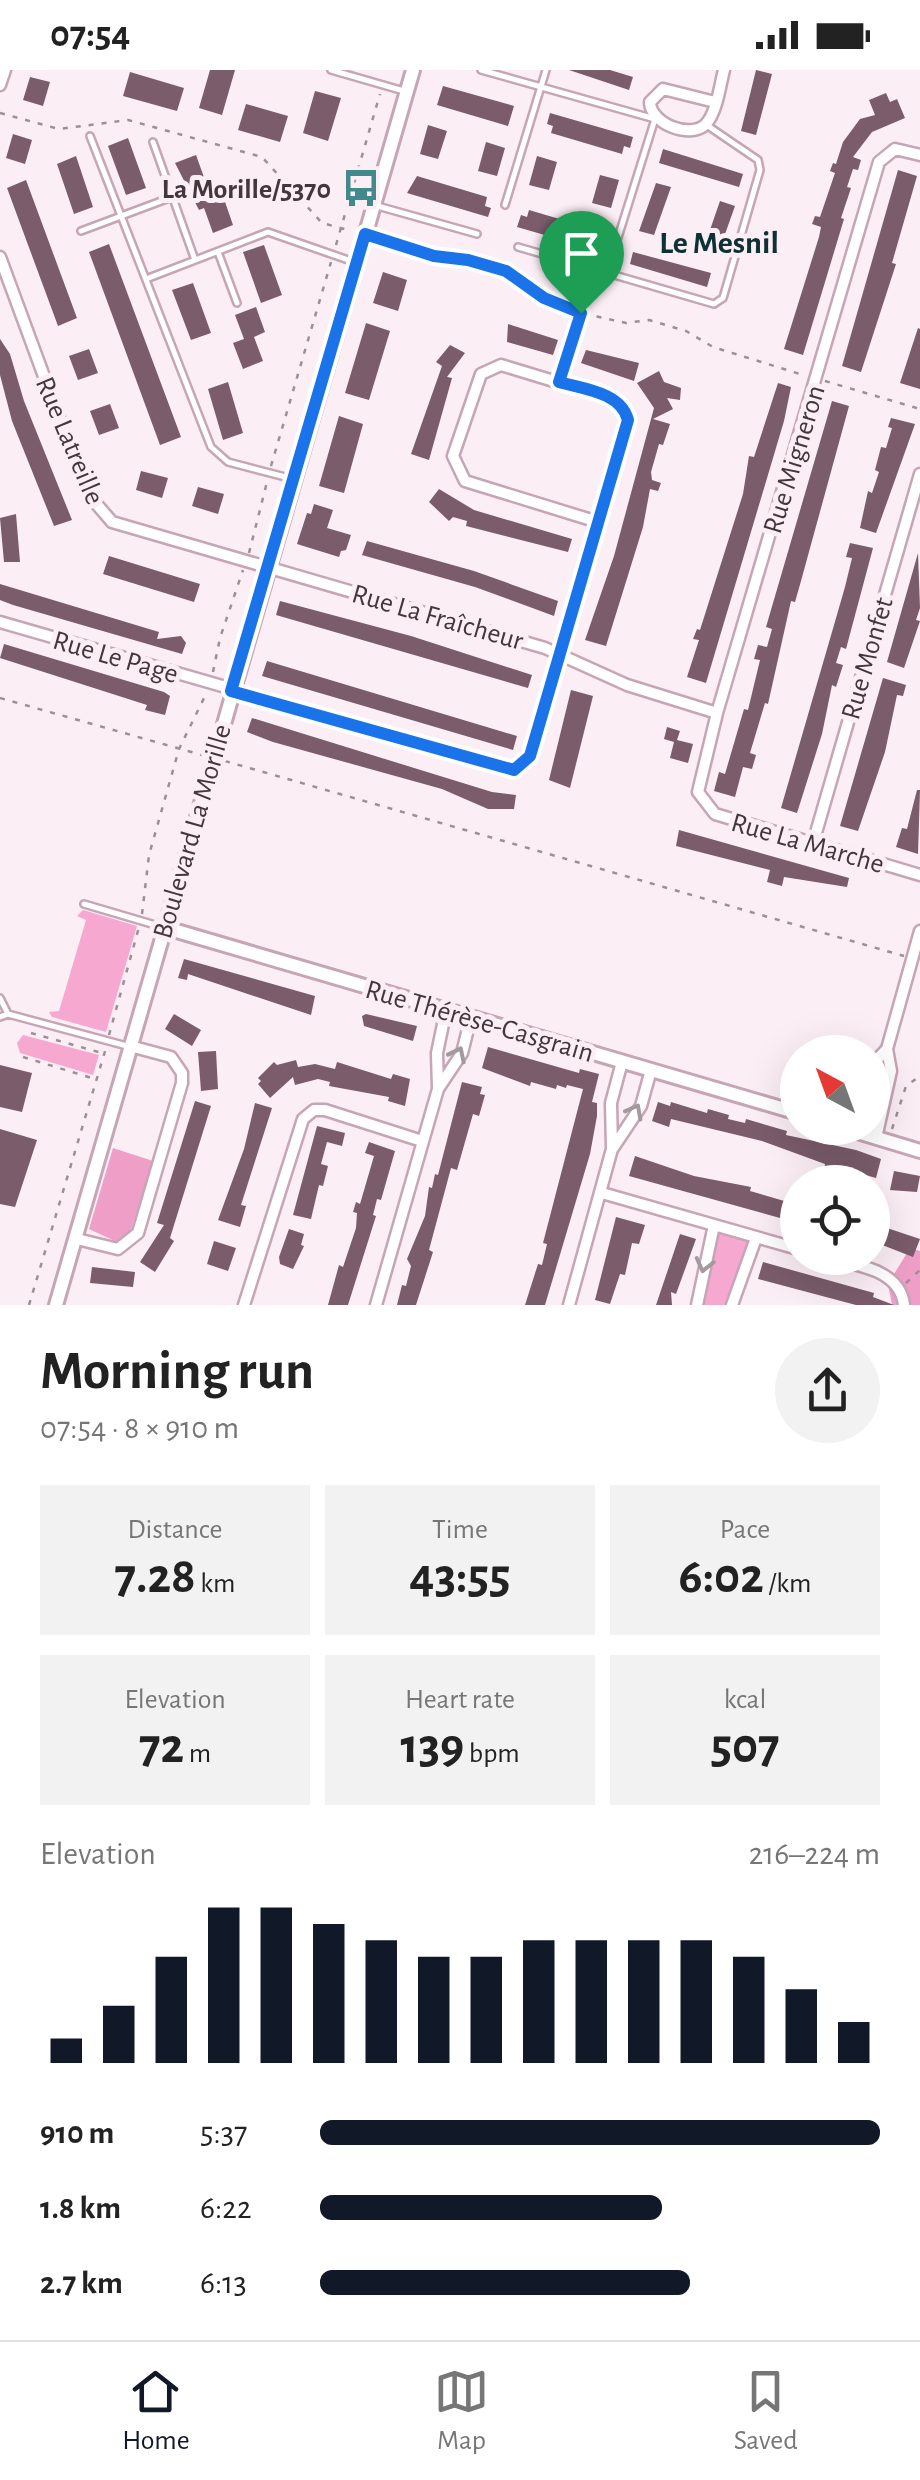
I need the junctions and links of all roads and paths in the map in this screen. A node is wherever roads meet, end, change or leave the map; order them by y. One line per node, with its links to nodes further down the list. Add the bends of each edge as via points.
1 (5, 70): 7 (street)
2 (331, 70): 9 (lane)
3 (414, 70): 9 (street, Boulevard La Morille)
4 (481, 70): 8 (lane)
5 (546, 70): 8 (lane)
6 (724, 70): 10 (street)
7 (0, 85)
8 (540, 87): 12 (lane); 19 (lane)
9 (407, 92): 18 (street, Boulevard La Morille)
10 (715, 102): 12 (street, via 664,89 650,102); 13 (street)
11 (0, 113): 22 (path, via 59,129 128,120 262,157 322,222)
12 (655, 119): 13 (street, via 690,130); 29 (lane)
13 (706, 124): 29 (lane, via 758,160 760,170 723,298 714,304)
14 (90, 136): 20 (lane)
15 (153, 142): 17 (lane)
16 (920, 154): 34 (street, Rue Migneron, via 894,150 879,162)
17 (172, 196): 20 (lane); 27 (lane)
18 (374, 205): 22 (street, Boulevard La Morille); 23 (lane)
19 (504, 205)
20 (122, 217): 21 (lane); 30 (lane)
21 (81, 231)
22 (365, 234): 28 (street, Boulevard La Morille); 33 (path, via 506,271)
23 (477, 234)
24 (518, 248): 29 (lane)
25 (218, 252): 27 (lane); 28 (lane, via 268,232); 32 (lane)
26 (0, 257): 40 (street, Rue Latreille, via 98,511 126,527)
27 (195, 260): 30 (lane)
28 (357, 263): 38 (street, Boulevard La Morille)
29 (606, 276)
30 (146, 279): 38 (lane, via 211,447 228,462)
31 (586, 296): 33 (path)
32 (237, 303)
33 (581, 313): 34 (path, via 649,320); 35 (path)
34 (816, 379): 36 (path); 45 (street, Rue Migneron)
35 (559, 382): 39 (street, via 613,399 626,412); 39 (street, via 501,366 480,374 453,463 465,481)
36 (920, 409)
37 (920, 474): 48 (street, Rue Monfet)
38 (293, 479): 40 (street, Boulevard La Morille)
39 (598, 522): 42 (street)
40 (268, 567): 42 (street, Rue La Fraîcheur); 43 (street, Boulevard La Morille)
41 (0, 622): 43 (street, Rue Le Page)
42 (561, 653): 43 (street, Rue Le Page, via 530,756 514,770); 45 (street, Rue La Fraîcheur, via 627,686)
43 (231, 691): 46 (street, Boulevard La Morille)
44 (0, 698): 46 (path)
45 (717, 713): 47 (street, Rue Migneron, via 698,784)
46 (213, 758): 51 (street, Boulevard La Morille); 53 (path)
47 (701, 801): 48 (street, Rue La Marche, via 715,814)
48 (812, 843): 49 (street, Rue La Marche)
49 (920, 875)
50 (84, 904): 51 (lane)
51 (163, 927): 55 (street, Rue Thérèse-Casgrain); 61 (street, Boulevard La Morille)
52 (920, 931): 53 (street)
53 (912, 959): 60 (street)
54 (0, 998): 56 (lane)
55 (446, 1010): 57 (street, Rue Thérèse-Casgrain); 68 (street)
56 (8, 1014): 58 (lane); 61 (lane)
57 (471, 1016): 64 (street, Rue Thérèse-Casgrain); 68 (street, one-way to 57, via 462,1053)
58 (0, 1017)
59 (31, 1033): 62 (path)
60 (890, 1038)
61 (130, 1046): 78 (street, Boulevard La Morille); 78 (street, via 171,1057 182,1083 138,1233 118,1249)
62 (104, 1054)
63 (23, 1057): 67 (path)
64 (622, 1062): 65 (street, Rue Thérèse-Casgrain); 73 (street, via 611,1103)
65 (651, 1070): 69 (street, Rue Thérèse-Casgrain); 73 (street, one-way to 65, via 641,1106)
66 (920, 1076): 70 (path, via 906,1086)
67 (96, 1079)
68 (438, 1088): 71 (street)
69 (780, 1108)
70 (890, 1122)
71 (422, 1141): 84 (street, via 325,1110 303,1119); 85 (street)
72 (890, 1142): 74 (street)
73 (612, 1149): 75 (street)
74 (920, 1151)
75 (602, 1192): 76 (street); 86 (street)
76 (714, 1225): 77 (street); 87 (street, one-way to 87)
77 (756, 1238): 79 (street); 88 (street)
78 (78, 1239): 83 (street, Boulevard La Morille)
79 (780, 1245)
80 (920, 1270): 82 (path)
81 (881, 1275): 82 (street)
82 (899, 1288): 89 (street)
83 (56, 1305)
84 (244, 1305)
85 (376, 1305)
86 (568, 1305)
87 (697, 1305)
88 (732, 1305)
89 (904, 1305)

